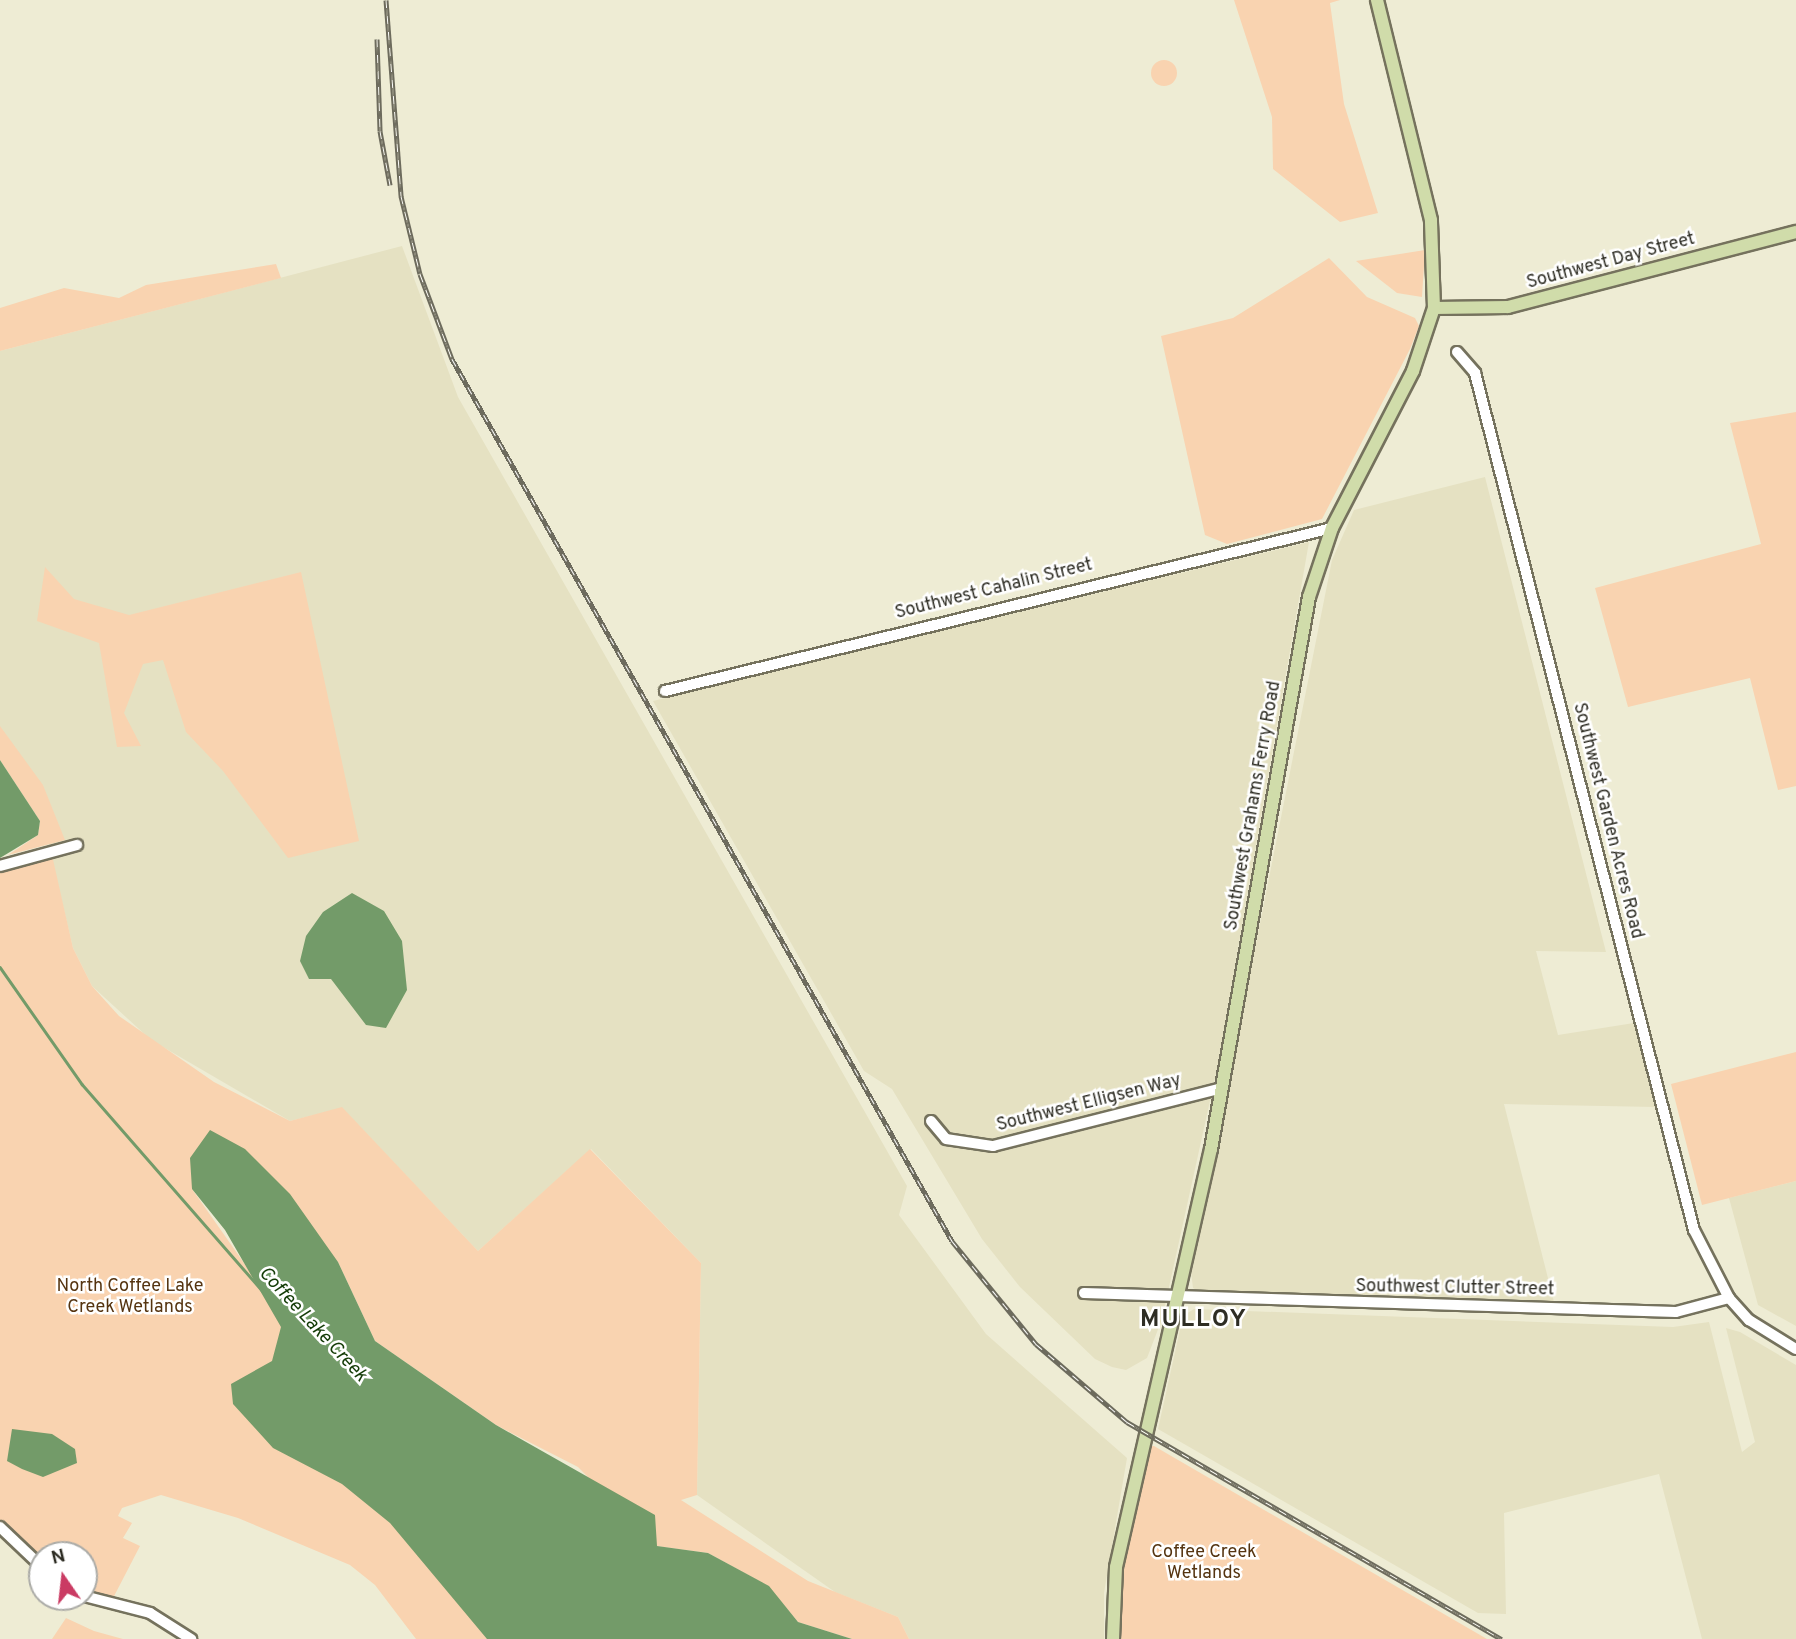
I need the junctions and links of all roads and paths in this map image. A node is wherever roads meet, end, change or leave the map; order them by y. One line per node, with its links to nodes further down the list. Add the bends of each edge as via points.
1 (1377, 0): 3 (main road, Southwest Grahams Ferry Road, via 1431,220)
2 (1796, 232): 3 (main road, Southwest Day Street, via 1508,307)
3 (1434, 308): 5 (main road, Southwest Grahams Ferry Road, via 1413,371)
4 (1457, 352): 12 (street, Southwest Garden Acres Road, via 1475,373 1694,1230)
5 (1332, 528): 6 (street, Southwest Cahalin Street); 9 (main road, Southwest Grahams Ferry Road, via 1300,642)
6 (666, 691)
7 (77, 845): 8 (street)
8 (0, 866)
9 (1222, 1088): 10 (street, Southwest Elligsen Way, via 993,1146 946,1139); 13 (main road, Southwest Grahams Ferry Road)
10 (930, 1121)
11 (1084, 1293): 13 (street, Southwest Clutter Street)
12 (1729, 1298): 13 (street, Southwest Clutter Street, via 1676,1312); 14 (street, Southwest Garden Acres Road, via 1749,1320)
13 (1177, 1299): 19 (main road, Southwest Grahams Ferry Road, via 1116,1567)
14 (1796, 1349)
15 (0, 1527): 16 (street)
16 (28, 1554)
17 (98, 1600): 18 (street, via 150,1613)
18 (191, 1639)
19 (1113, 1639)

